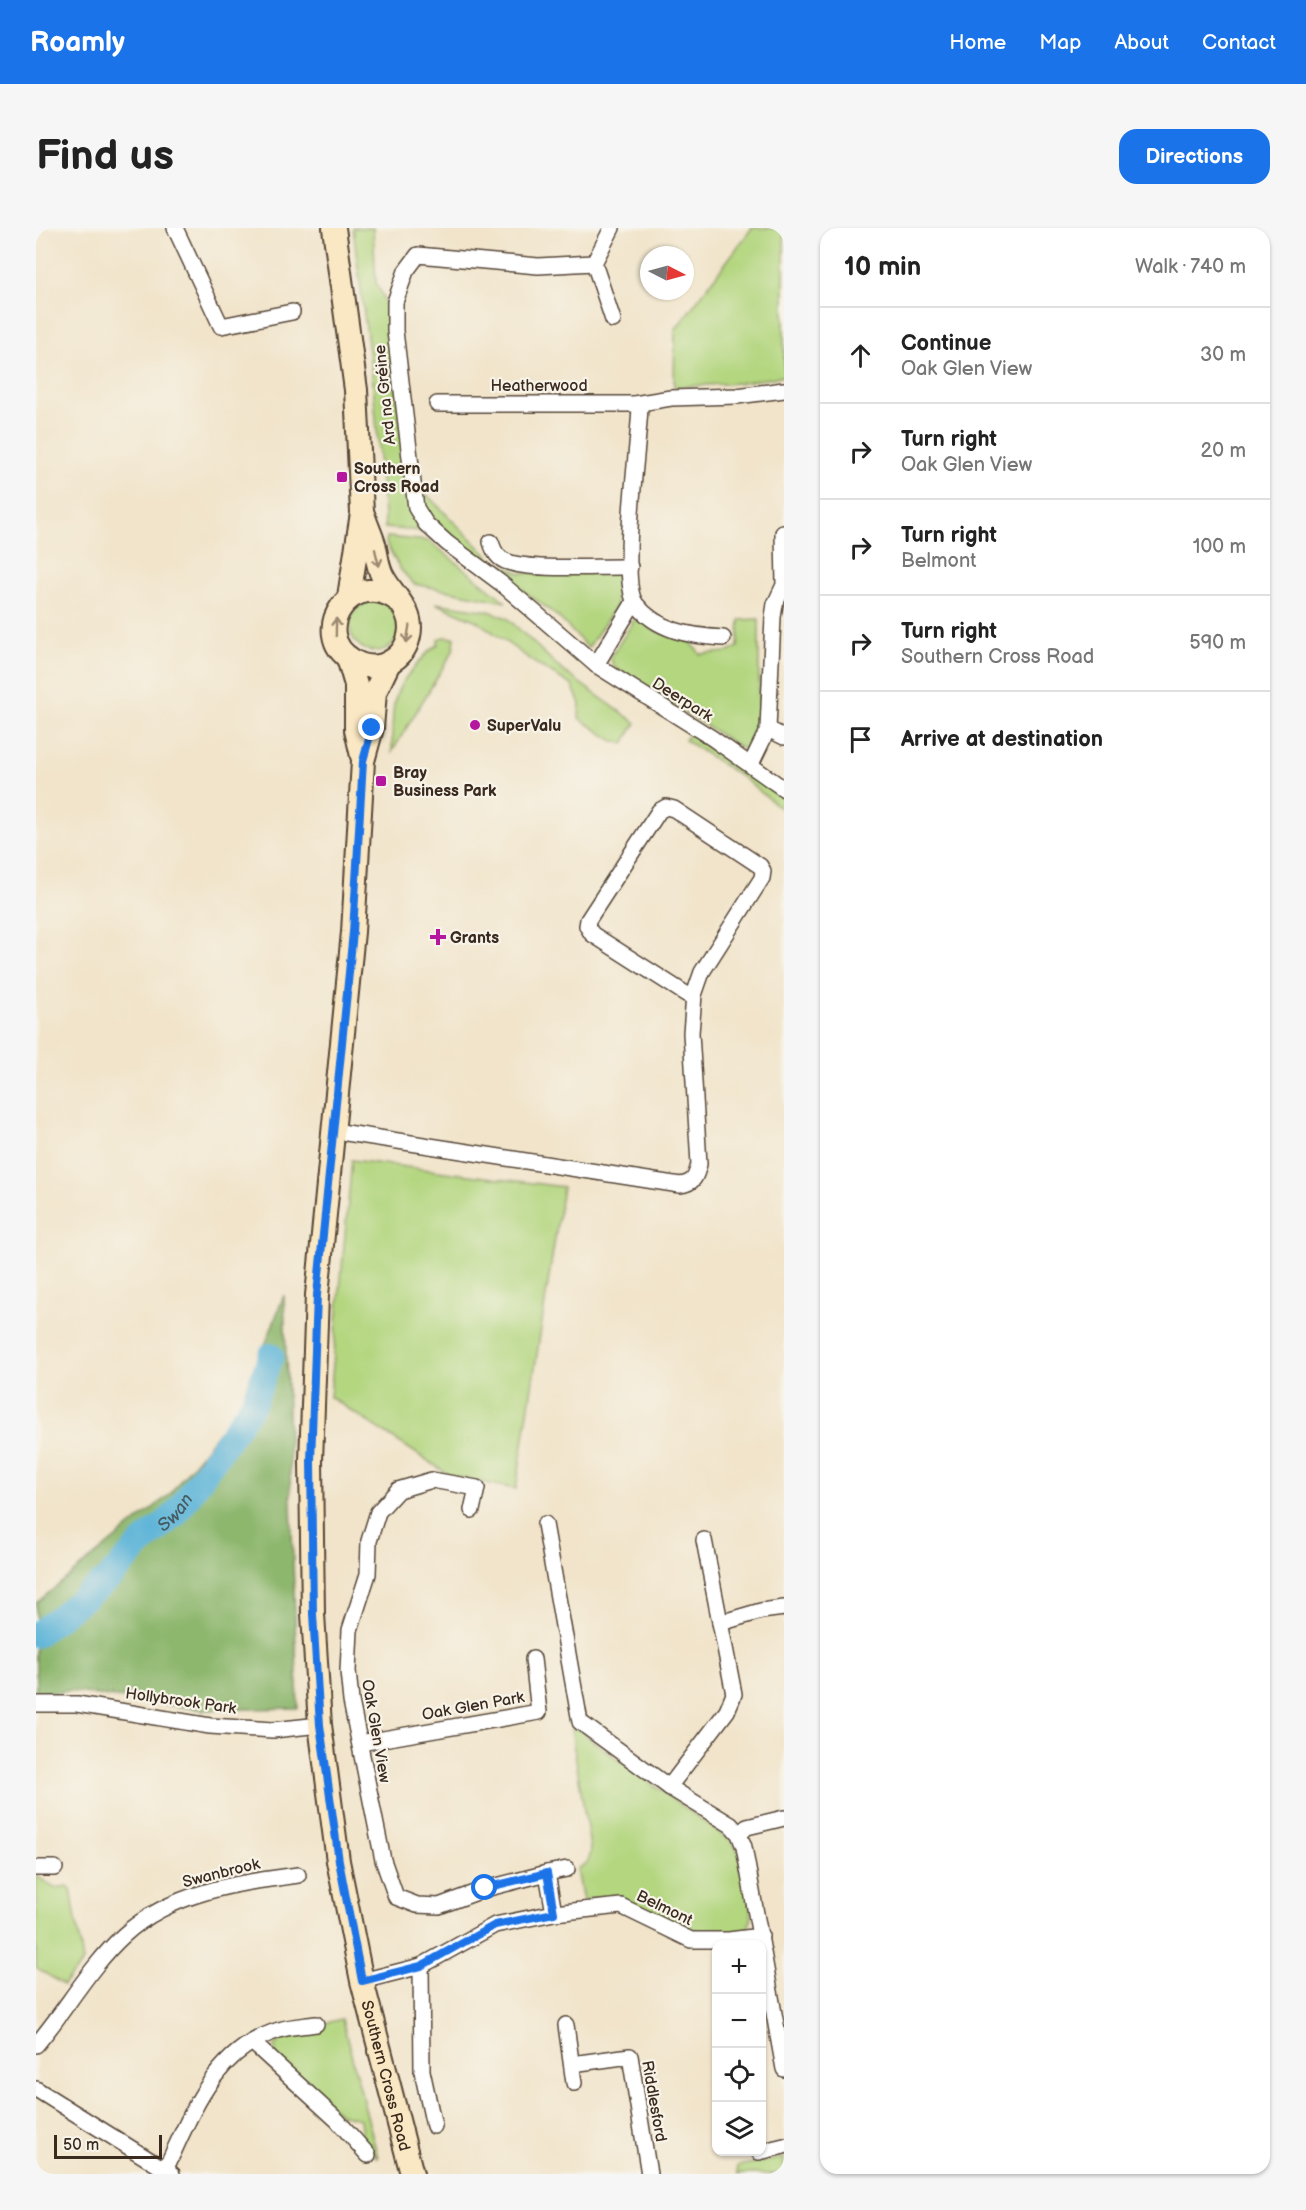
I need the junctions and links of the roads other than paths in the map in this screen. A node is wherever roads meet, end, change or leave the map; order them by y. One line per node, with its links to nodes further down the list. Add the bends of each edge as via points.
1 (175, 228): 5 (street, via 221,326)
2 (334, 228): 10 (main road, Southern Cross Road, via 356,390)
3 (612, 228): 4 (street)
4 (594, 263): 6 (street); 21 (street, Ard na Gréine, via 538,266 418,255 406,271 395,311 416,508 426,524 447,543 502,584)
5 (292, 312)
6 (613, 320)
7 (784, 390): 9 (street, Heatherwood)
8 (437, 404): 9 (street, Heatherwood)
9 (640, 404): 13 (street, via 640,439 631,488)
10 (362, 513): 14 (main road, Southern Cross Road); 15 (main road, Southern Cross Road, one-way to 15, via 382,576)
11 (783, 533): 17 (street, via 784,585 775,604)
12 (490, 542): 13 (street, via 495,554 507,562)
13 (630, 567): 16 (street)
14 (349, 597): 15 (main road, via 370,590 391,594); 19 (main road, Southern Cross Road, one-way to 14, via 337,644 334,629 339,609)
15 (399, 601): 20 (main road, Southern Cross Road, one-way to 20, via 408,616 410,632 405,648)
16 (634, 602): 18 (street, via 658,625 698,637); 21 (street)
17 (778, 627): 22 (street)
18 (723, 638)
19 (348, 658): 20 (main road, via 370,666); 24 (main road, Southern Cross Road, via 356,685 356,730)
20 (388, 663): 24 (main road, Southern Cross Road, via 375,692 372,728)
21 (596, 665): 25 (street, Deerpark)
22 (768, 729): 23 (street); 25 (street)
23 (784, 737)
24 (363, 761): 28 (main road, Southern Cross Road, via 353,932)
25 (751, 764): 26 (street, Deerpark)
26 (784, 789)
27 (694, 995): 27 (street, via 702,972 763,871 666,807 659,811 587,926 601,940 686,994); 28 (street, via 691,1033 699,1164 697,1176 690,1184)
28 (334, 1131): 36 (main road, Southern Cross Road, via 317,1295 312,1405 313,1614)
29 (472, 1510): 37 (street, Oak Glen View, via 477,1488 432,1480 398,1490 378,1512 369,1541 368,1574 350,1630 351,1701)
30 (545, 1524): 38 (street, via 580,1722)
31 (704, 1539): 33 (street)
32 (784, 1608): 33 (street)
33 (720, 1623): 38 (street, via 734,1694 727,1711)
34 (532, 1659): 37 (street, Oak Glen Park, via 539,1712)
35 (36, 1704): 36 (street, Hollybrook Park, via 77,1704 210,1726 273,1730)
36 (320, 1725): 49 (main road, Southern Cross Road, via 339,1861)
37 (360, 1743): 44 (street, Oak Glen View, via 383,1860 396,1897 417,1905 439,1906 485,1888)
38 (669, 1787): 40 (street, via 731,1825)
39 (784, 1818): 40 (street, via 747,1827)
40 (739, 1834): 47 (street)
41 (36, 1868): 42 (street)
42 (55, 1868)
43 (567, 1869): 44 (street, Oak Glen View)
44 (547, 1873): 46 (street)
45 (298, 1875): 53 (street, Swanbrook, via 239,1883 194,1895 158,1911 125,1934 106,1954)
46 (554, 1913): 47 (street, Belmont, via 621,1906 691,1940); 48 (street, Belmont, via 495,1925)
47 (761, 1936): 55 (street)
48 (421, 1966): 49 (street, Belmont); 58 (street, via 422,2071)
49 (362, 1981): 63 (main road, Southern Cross Road)
50 (316, 2024): 52 (street, via 280,2030)
51 (566, 2025): 54 (street)
52 (252, 2042): 61 (street, via 337,2120); 62 (street, via 236,2051 204,2089)
53 (36, 2045)
54 (572, 2064): 56 (street); 64 (street, Riddlesford, via 630,2056)
55 (784, 2069)
56 (574, 2083)
57 (36, 2089): 62 (street)
58 (434, 2126)
59 (784, 2146): 60 (street)
60 (766, 2150)
61 (368, 2155)
62 (169, 2171)
63 (412, 2174)
64 (649, 2174)

